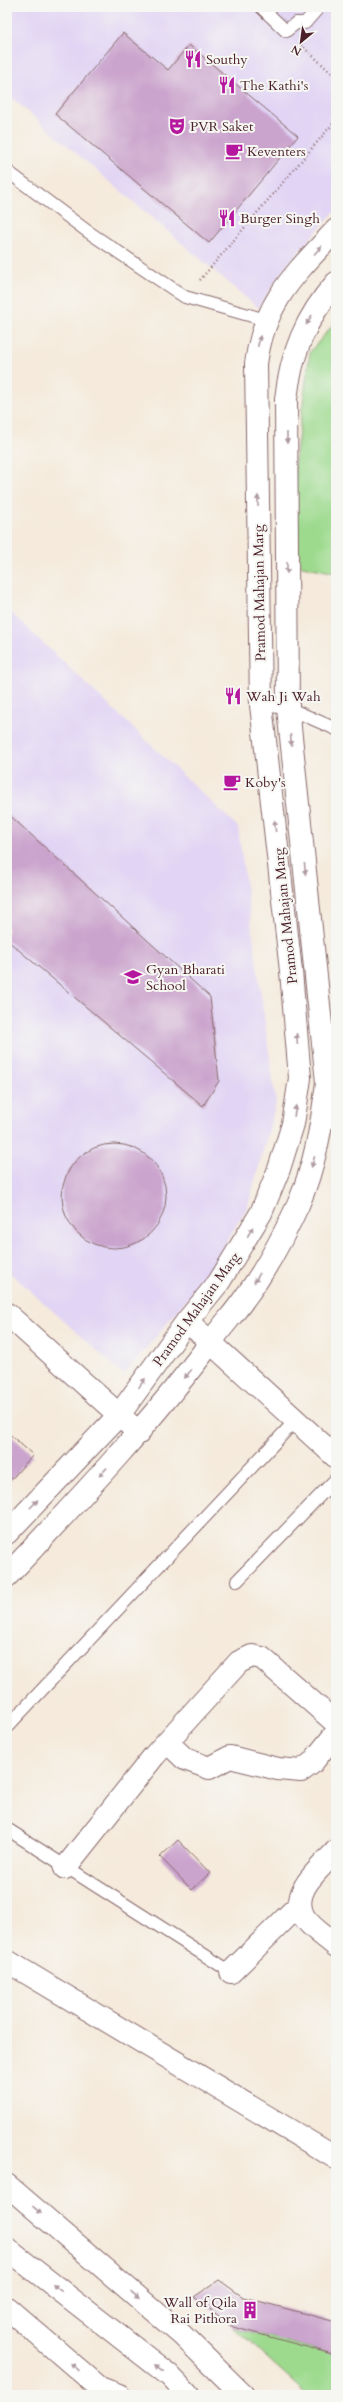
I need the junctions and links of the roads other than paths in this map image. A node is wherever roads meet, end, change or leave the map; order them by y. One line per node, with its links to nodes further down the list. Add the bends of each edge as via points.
1 (261, 7): 2 (lane, via 286,31 296,24 305,23)
2 (319, 7)
3 (7, 171): 6 (lane, via 86,231 185,297)
4 (336, 230): 6 (street, Pramod Mahajan Marg, one-way to 4, via 280,293)
5 (336, 284): 8 (street, Pramod Mahajan Marg, one-way to 8, via 316,308 304,329 289,375 286,399)
6 (266, 320): 7 (street, Pramod Mahajan Marg, one-way to 6, via 255,380 258,349)
7 (261, 705): 8 (lane); 10 (street, Pramod Mahajan Marg, one-way to 7, via 261,1213 279,1169 293,1124 300,1078 291,971)
8 (288, 708): 9 (lane); 11 (street, Pramod Mahajan Marg, one-way to 11, via 327,1082 316,1151 298,1204 280,1241)
9 (336, 729)
10 (219, 1282): 11 (street); 13 (street, Pramod Mahajan Marg)
11 (245, 1298): 14 (street, Pramod Mahajan Marg)
12 (7, 1314): 15 (street)
13 (187, 1321): 14 (street); 15 (street, Pramod Mahajan Marg, one-way to 13)
14 (210, 1342): 16 (street); 17 (street, Pramod Mahajan Marg, one-way to 17)
15 (119, 1415): 17 (street); 20 (street, Pramod Mahajan Marg, one-way to 15)
16 (296, 1420): 18 (street); 24 (lane)
17 (139, 1433): 21 (street, Pramod Mahajan Marg, one-way to 21)
18 (336, 1457)
19 (336, 1479): 22 (lane)
20 (7, 1533)
21 (7, 1576)
22 (237, 1581)
23 (336, 1723): 26 (street, via 262,1658 252,1656 239,1662)
24 (7, 1727)
25 (336, 1733): 26 (street, via 312,1763 301,1771 278,1769 230,1757 209,1768 185,1759)
26 (167, 1742): 29 (street)
27 (7, 1829): 29 (lane)
28 (336, 1851): 30 (street, via 302,1889)
29 (65, 1868): 33 (lane)
30 (299, 1905): 31 (street, via 304,1918); 33 (street)
31 (336, 1946)
32 (7, 1961): 34 (street)
33 (231, 1972)
34 (336, 2158)
35 (7, 2185): 40 (street, one-way to 40, via 182,2335)
36 (7, 2249): 39 (street, one-way to 36, via 169,2375)
37 (7, 2308): 38 (street, one-way to 37)
38 (106, 2393)
39 (188, 2395)
40 (243, 2395)

